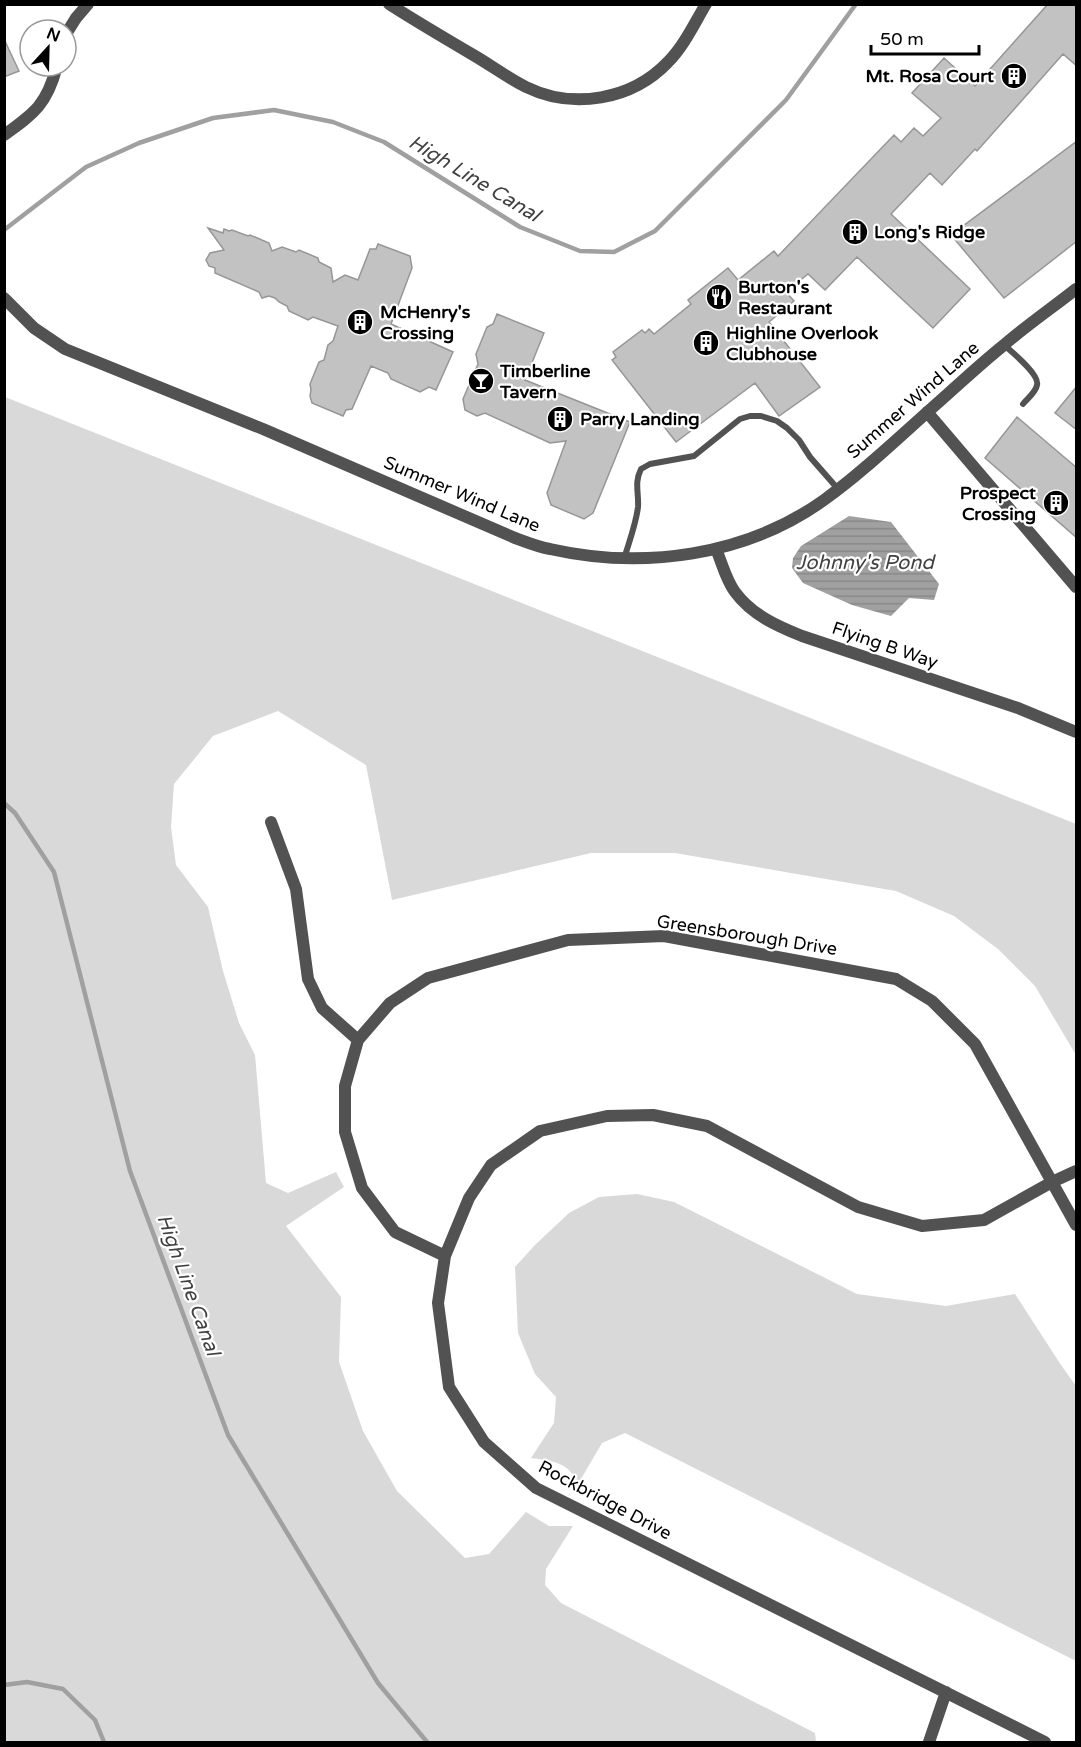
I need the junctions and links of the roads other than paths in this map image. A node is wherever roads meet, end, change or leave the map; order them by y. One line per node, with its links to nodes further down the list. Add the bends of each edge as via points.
1 (88, 4): 4 (street)
2 (389, 4): 3 (street, via 525,86 564,99 611,96 651,77 669,61)
3 (706, 4)
4 (76, 18)
5 (53, 78): 6 (street, via 32,115)
6 (4, 135)
7 (1077, 290): 9 (street, Summer Wind Lane)
8 (4, 298): 14 (street, Summer Wind Lane, via 34,328 65,349 515,538 548,549)
9 (1004, 345): 10 (lane, via 1037,379 1038,385); 11 (street, Summer Wind Lane)
10 (1023, 404)
11 (927, 412): 12 (street, Summer Wind Lane); 15 (street)
12 (838, 489): 13 (street, Summer Wind Lane, via 796,518); 14 (lane, via 799,440 777,421 761,416 740,419 694,456 641,469 636,485 636,519)
13 (716, 549): 14 (street, Summer Wind Lane, via 657,558); 16 (street, Flying B Way, via 735,592 776,626 1018,708)
14 (624, 558)
15 (1077, 587)
16 (1077, 732)
17 (271, 822): 18 (street, via 296,889 308,979 322,1008)
18 (358, 1040): 20 (street, Greensborough Drive, via 390,1003 428,978 568,940 664,936 896,980 932,1001 975,1044); 22 (street, Greensborough Drive, via 345,1086 345,1132 362,1188 395,1232)
19 (1077, 1171): 20 (street, Rockbridge Drive)
20 (1052, 1182): 21 (street, Greensborough Drive); 22 (street, Rockbridge Drive, via 984,1220 922,1226 858,1207 707,1126 652,1115 607,1116 540,1131 491,1165 469,1198)
21 (1077, 1225)
22 (445, 1256): 23 (street, Rockbridge Drive, via 438,1303 449,1387 484,1442 536,1488)
23 (946, 1692): 24 (street); 25 (street, Rockbridge Drive)
24 (929, 1743)
25 (1045, 1743)

